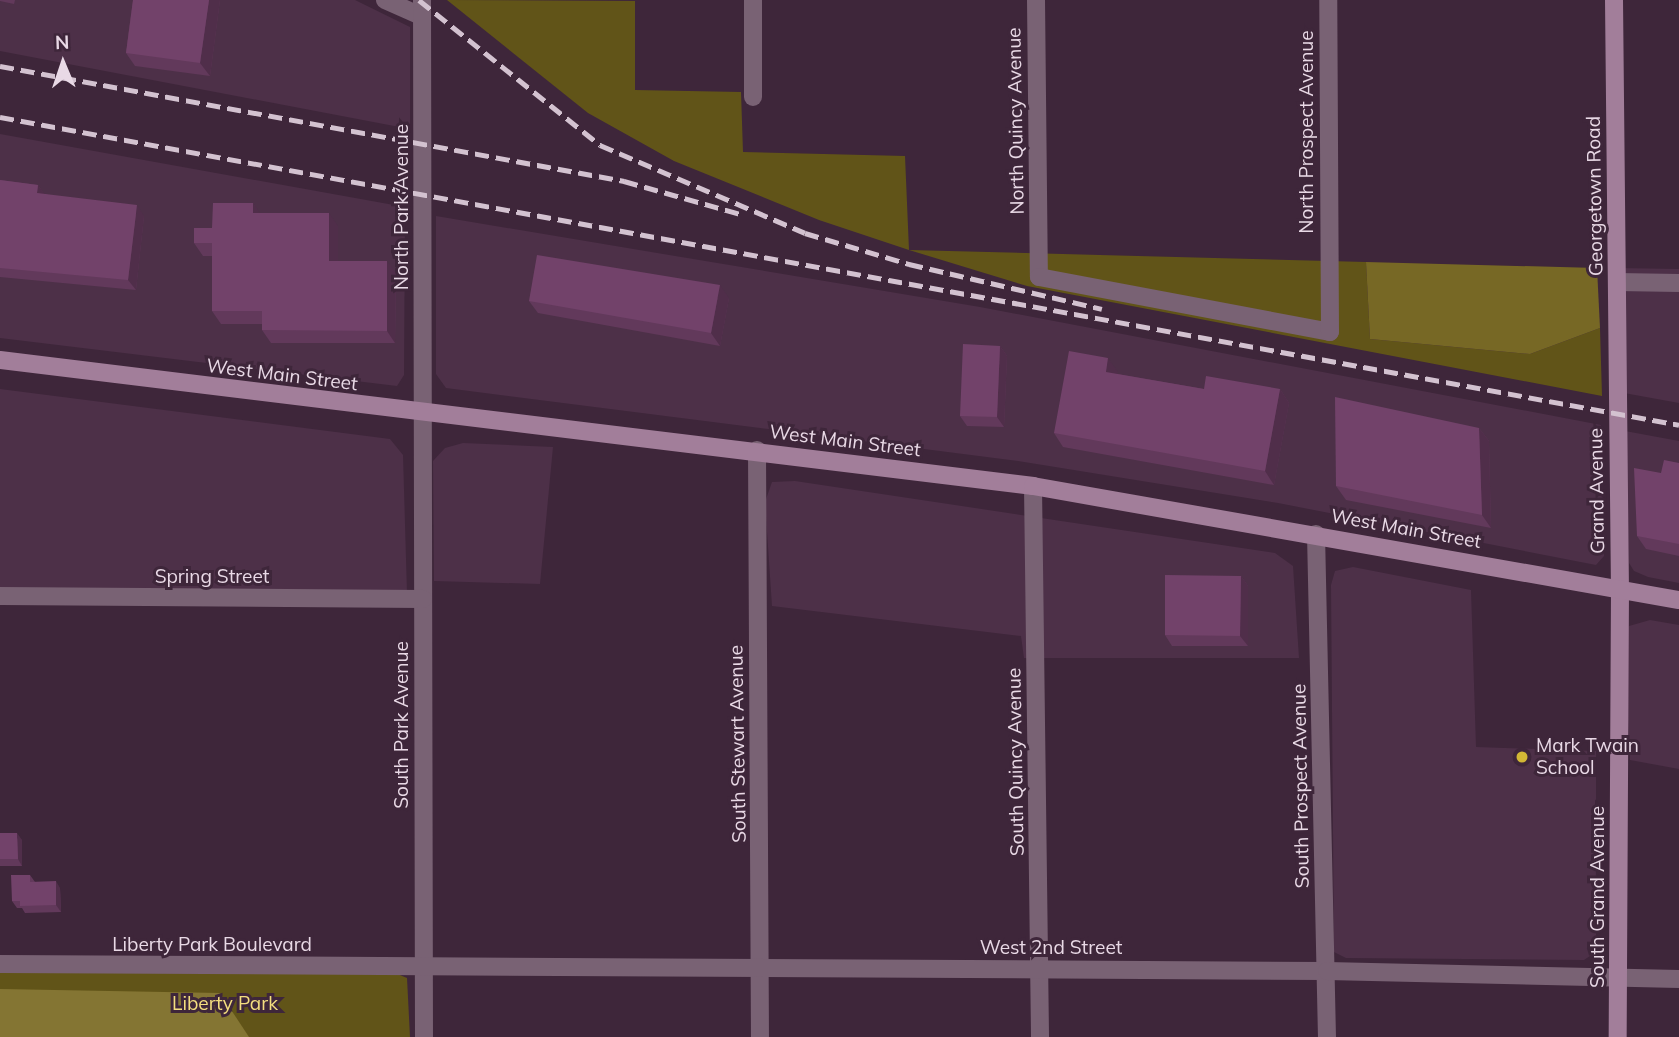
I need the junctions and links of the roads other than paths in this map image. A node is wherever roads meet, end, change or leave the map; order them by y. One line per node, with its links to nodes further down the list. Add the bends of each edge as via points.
1 (385, 0): 6 (street)
2 (753, 0): 7 (street)
3 (1036, 0): 10 (street, North Quincy Avenue, via 1039,277)
4 (1328, 0): 10 (street, North Prospect Avenue, via 1330,332)
5 (1614, 0): 8 (main road, Georgetown Road)
6 (422, 8): 13 (street, North Park Avenue)
7 (753, 97)
8 (1616, 282): 9 (street); 12 (main road, Georgetown Road)
9 (1679, 283)
10 (1207, 309)
11 (0, 360): 13 (main road, West Main Street)
12 (1615, 393): 17 (main road, Grand Avenue)
13 (423, 414): 14 (main road, West Main Street); 19 (street, South Park Avenue)
14 (757, 450): 15 (main road, West Main Street); 23 (street, South Stewart Avenue)
15 (1032, 486): 16 (main road, West Main Street); 24 (street, South Quincy Avenue)
16 (1316, 534): 17 (main road, West Main Street); 25 (street, South Prospect Avenue)
17 (1620, 589): 20 (main road, West Main Street); 26 (main road, South Grand Avenue)
18 (0, 596): 19 (street, Spring Street)
19 (423, 599): 22 (street, South Park Avenue)
20 (1679, 600)
21 (0, 964): 22 (street, Liberty Park Boulevard)
22 (424, 968): 23 (street, West 2nd Street); 28 (street, South Park Avenue)
23 (760, 969): 24 (street, West 2nd Street); 29 (street, South Stewart Avenue)
24 (1040, 969): 25 (street, West 2nd Street); 30 (street, South Quincy Avenue)
25 (1327, 971): 26 (street, West 2nd Street); 31 (street, South Prospect Avenue)
26 (1618, 979): 27 (street, West 2nd Street); 32 (main road, South Grand Avenue)
27 (1679, 979)
28 (424, 1037)
29 (760, 1037)
30 (1040, 1037)
31 (1327, 1037)
32 (1618, 1037)

